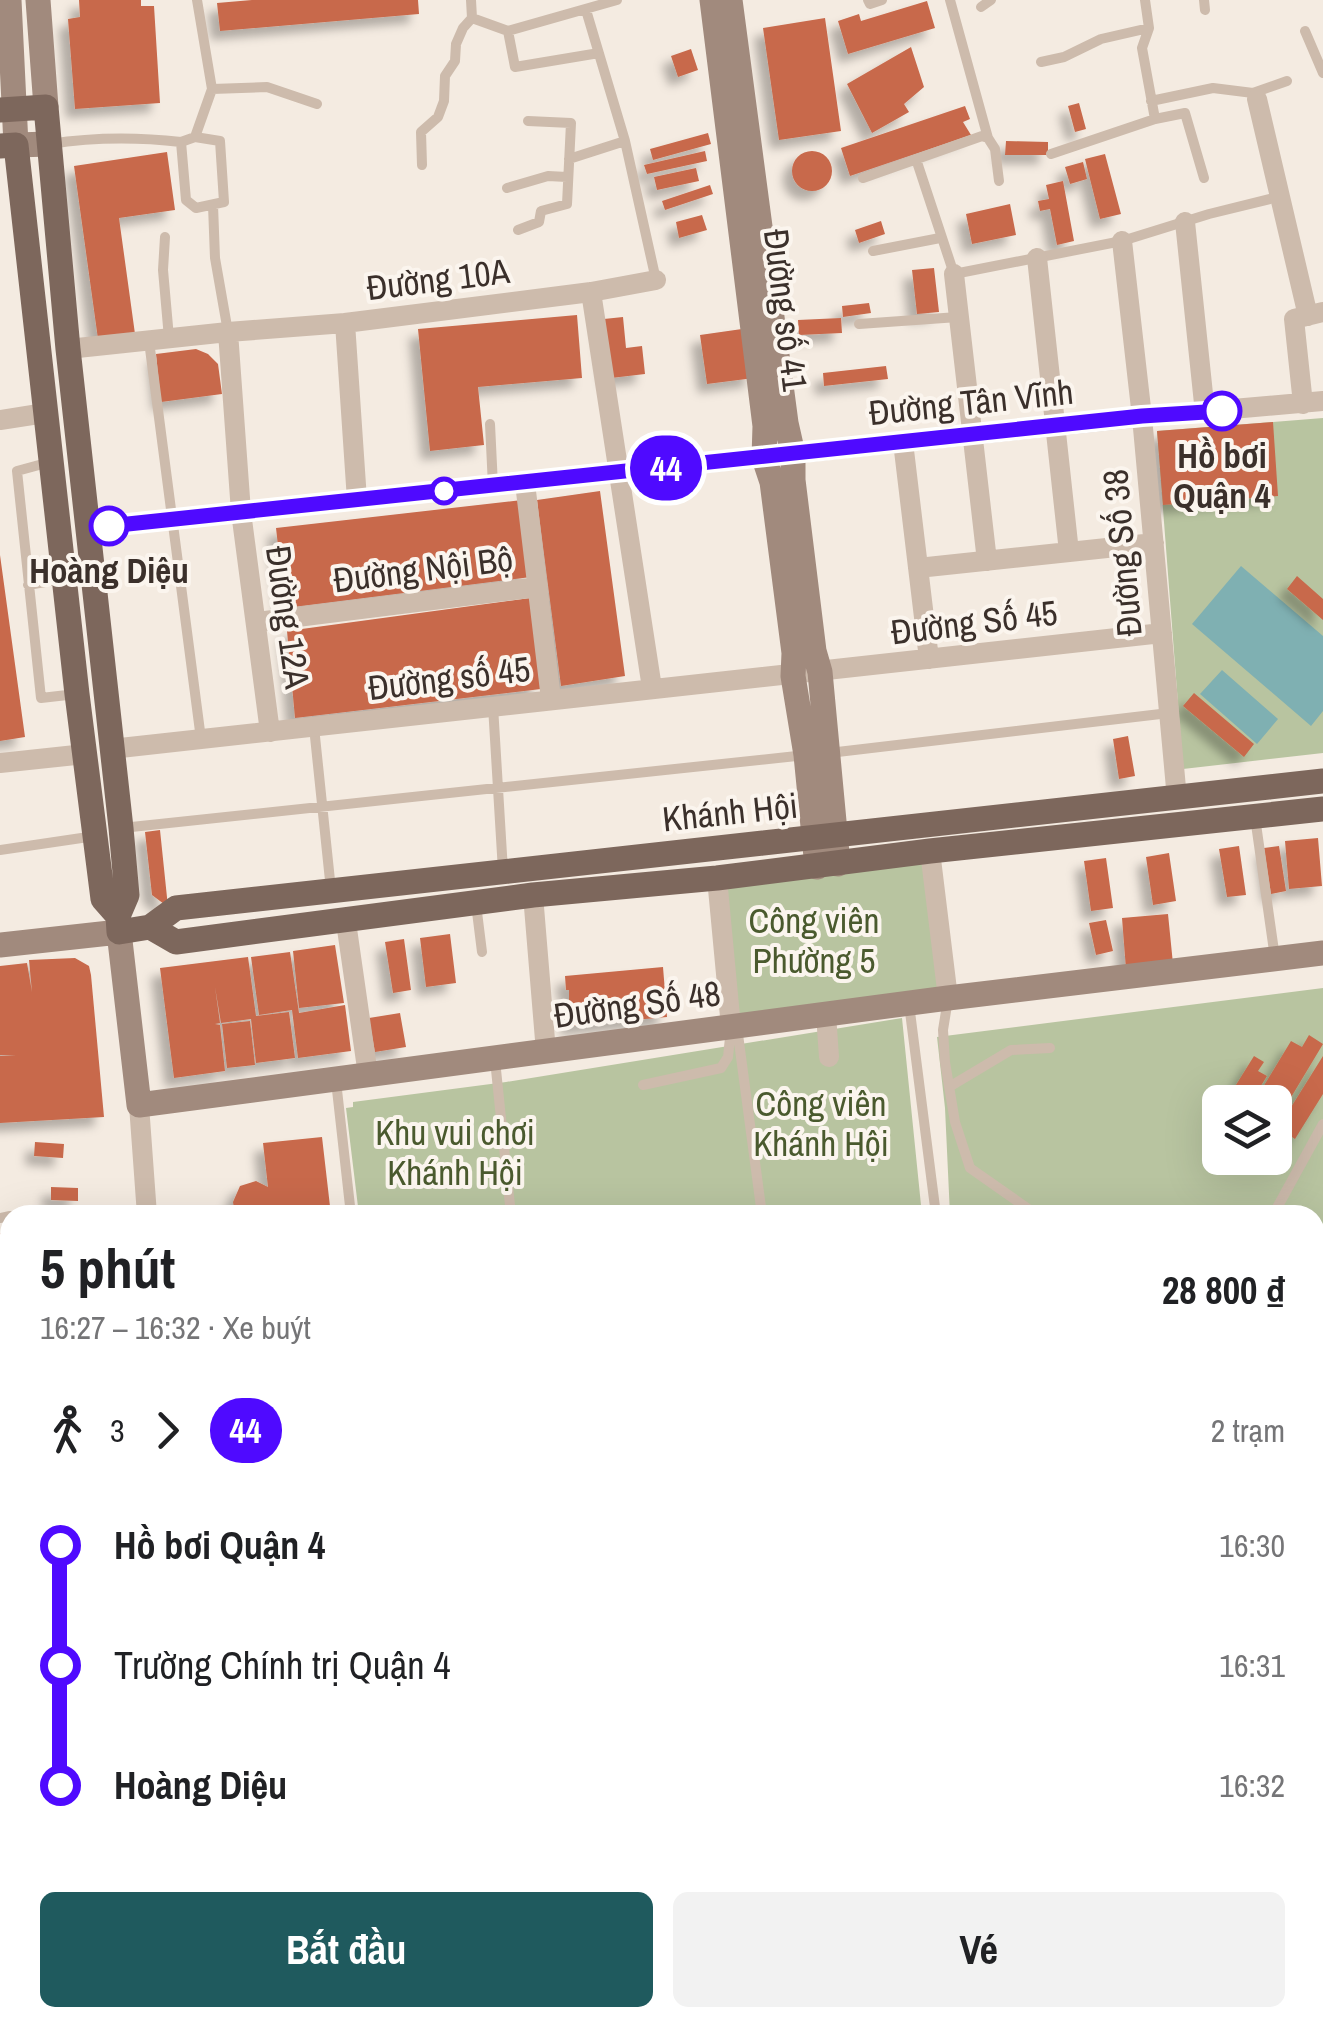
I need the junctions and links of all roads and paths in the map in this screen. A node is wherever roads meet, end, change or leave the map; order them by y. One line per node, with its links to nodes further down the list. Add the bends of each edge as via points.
1 (8, 0): 26 (street)
2 (38, 0): 25 (street)
3 (198, 0): 21 (lane)
4 (471, 0): 13 (lane)
5 (616, 0): 12 (lane)
6 (712, 0): 73 (street, Đường số 41)
7 (730, 0): 72 (street, Đường số 41)
8 (868, 0): 9 (lane)
9 (882, 0)
10 (950, 0): 30 (lane)
11 (1144, 0): 14 (lane)
12 (586, 10): 15 (lane); 17 (lane)
13 (472, 18): 15 (lane); 38 (lane, via 445,76 438,118 421,132)
14 (1149, 28): 18 (lane); 23 (lane, via 1142,48)
15 (508, 31): 17 (lane, via 515,68)
16 (1305, 31): 19 (lane)
17 (599, 53): 31 (lane)
18 (1041, 62)
19 (1323, 73)
20 (1287, 82): 22 (lane)
21 (212, 90): 24 (lane, via 267,87); 29 (lane)
22 (1255, 96): 23 (lane, via 1213,88); 44 (street)
23 (1151, 101): 27 (lane)
24 (317, 104)
25 (46, 107): 26 (main road); 33 (main road)
26 (7, 110): 34 (street)
27 (1155, 119): 35 (lane); 41 (lane, via 1185,114)
28 (528, 121): 36 (lane, via 571,124)
29 (195, 138): 32 (lane); 45 (lane, via 220,141 224,202)
30 (988, 138): 37 (lane); 42 (lane)
31 (625, 141): 36 (lane); 54 (lane)
32 (181, 142): 33 (lane, via 101,138); 45 (lane, via 186,200 196,208)
33 (49, 144): 34 (street); 62 (main road)
34 (8, 146): 65 (main road)
35 (1050, 154)
36 (569, 160): 39 (lane)
37 (916, 160): 40 (lane); 49 (lane)
38 (422, 165)
39 (567, 177): 43 (lane); 47 (lane, via 567,204)
40 (863, 178)
41 (1204, 178)
42 (1000, 180)
43 (507, 188)
44 (1278, 197): 46 (lane); 56 (street)
45 (213, 205): 60 (lane)
46 (1185, 222): 50 (lane); 64 (street)
47 (518, 230)
48 (165, 237): 61 (lane)
49 (940, 238): 51 (lane); 53 (lane)
50 (1122, 241): 52 (lane); 66 (street, Đường Số 38)
51 (872, 251)
52 (1036, 258): 53 (lane); 69 (street)
53 (954, 274): 57 (street)
54 (656, 280): 55 (street, Đường 10A)
55 (591, 292): 58 (street, Đường 10A); 75 (street)
56 (1308, 316): 63 (street)
57 (959, 317): 59 (lane); 70 (street)
58 (345, 323): 60 (street); 78 (street, Đường 10A)
59 (860, 324)
60 (228, 332): 61 (street); 79 (street, Đường 12A)
61 (159, 339): 62 (street); 80 (lane)
62 (68, 349): 81 (main road)
63 (1313, 402): 64 (street, Đường Tân Vĩnh)
64 (1205, 413): 66 (street, Đường Tân Vĩnh)
65 (45, 414): 67 (street); 74 (main road)
66 (1142, 416): 69 (street, Đường Tân Vĩnh); 82 (street, Đường Số 38)
67 (0, 420)
68 (490, 424): 77 (lane)
69 (1055, 426): 70 (street, Đường Tân Vĩnh); 83 (street)
70 (972, 435): 71 (street, Đường Tân Vĩnh); 84 (street)
71 (903, 442): 72 (street, Đường Tân Vĩnh); 85 (street)
72 (793, 454): 73 (street, Đường Tân Vĩnh); 92 (street, Đường số 41)
73 (764, 458): 75 (street, Đường Tân Vĩnh); 93 (street, Đường số 41)
74 (50, 462): 86 (main road); 87 (lane, via 18,471)
75 (618, 473): 76 (street, Đường Tân Vĩnh); 94 (street)
76 (525, 483): 77 (street, Đường Tân Vĩnh); 88 (street)
77 (493, 486): 78 (street, Đường Tân Vĩnh)
78 (357, 500): 79 (street, Đường Tân Vĩnh)
79 (241, 512): 80 (street, Đường Tân Vĩnh); 89 (street, Đường 12A)
80 (173, 520): 81 (street, Đường Tân Vĩnh); 101 (lane)
81 (88, 528): 102 (main road)
82 (1154, 543): 83 (street); 90 (street, Đường Số 38)
83 (1069, 552): 84 (street)
84 (986, 560): 85 (street)
85 (918, 568): 91 (street)
86 (64, 579): 87 (lane); 95 (main road)
87 (28, 585): 95 (lane, via 42,698)
88 (538, 588): 89 (street, Đường Nội Bộ); 96 (street)
89 (256, 622): 100 (street, Đường 12A)
90 (1162, 633): 91 (street, Đường Số 45); 98 (street, Đường Số 38)
91 (930, 660): 92 (street, Đường Số 45)
92 (820, 672): 93 (street, Đường Số 45); 104 (street, Đường số 41)
93 (794, 676): 94 (street, Đường số 45); 104 (street, Đường số 41)
94 (652, 688): 96 (street, Đường số 45)
95 (77, 694): 103 (main road)
96 (551, 699): 97 (street, Đường số 45)
97 (493, 706): 99 (street, Đường số 45); 107 (lane)
98 (1169, 713): 104 (lane); 108 (street, Đường Số 38)
99 (314, 726): 100 (street, Đường số 45); 109 (lane)
100 (270, 732): 101 (street, Đường số 45)
101 (201, 739): 102 (street, Đường số 45)
102 (112, 750): 112 (main road)
103 (84, 754): 105 (street); 113 (main road)
104 (817, 754): 107 (lane); 114 (street, Đường số 41)
105 (0, 763)
106 (1323, 781): 108 (main road, Khánh Hội)
107 (498, 788): 109 (lane); 118 (lane)
108 (1177, 800): 114 (main road, Khánh Hội)
109 (324, 806): 112 (lane); 120 (lane)
110 (1323, 808): 111 (main road, Khánh Hội)
111 (1255, 817): 116 (main road, Khánh Hội); 129 (lane)
112 (121, 828): 124 (main road, via 127,895)
113 (96, 836): 115 (lane); 124 (main road, via 103,899)
114 (825, 837): 117 (street, Đường số 41); 118 (main road, Khánh Hội)
115 (0, 850)
116 (930, 851): 117 (main road, Khánh Hội); 130 (street)
117 (827, 865): 119 (main road, Khánh Hội)
118 (503, 872): 120 (main road, Khánh Hội)
119 (717, 878): 121 (main road, Khánh Hội); 133 (street)
120 (331, 892): 125 (main road, Khánh Hội, via 176,908)
121 (533, 895): 122 (main road, Khánh Hội); 135 (street)
122 (476, 903): 123 (main road, Khánh Hội); 127 (lane)
123 (346, 922): 125 (main road, Khánh Hội, via 176,942); 138 (street)
124 (118, 924): 125 (main road, Khánh Hội); 126 (street, Khánh Hội); 142 (street)
125 (150, 927)
126 (0, 945)
127 (482, 952)
128 (1323, 953): 129 (street, Đường Số 48)
129 (1275, 959): 130 (street, Đường Số 48)
130 (948, 998): 131 (street, Đường Số 48); 141 (lane)
131 (909, 1003): 132 (street, Đường Số 48); 148 (lane)
132 (826, 1014): 133 (street, Đường Số 48); 136 (street)
133 (734, 1027): 135 (street, Đường Số 48); 140 (lane, via 721,1068); 147 (lane)
134 (1050, 1048): 141 (lane, via 1011,1050)
135 (546, 1052): 137 (street, Đường Số 48)
136 (829, 1057)
137 (495, 1059): 138 (street, Đường Số 48); 146 (lane)
138 (368, 1076): 139 (street, Đường Số 48)
139 (336, 1080): 142 (street, Đường Số 48); 145 (lane)
140 (644, 1085)
141 (949, 1087): 149 (lane, via 970,1168)
142 (139, 1105): 144 (street)
143 (1323, 1124): 150 (lane)
144 (146, 1205)
145 (350, 1205)
146 (510, 1205)
147 (761, 1205)
148 (935, 1205)
149 (1023, 1205)
150 (1278, 1205)

